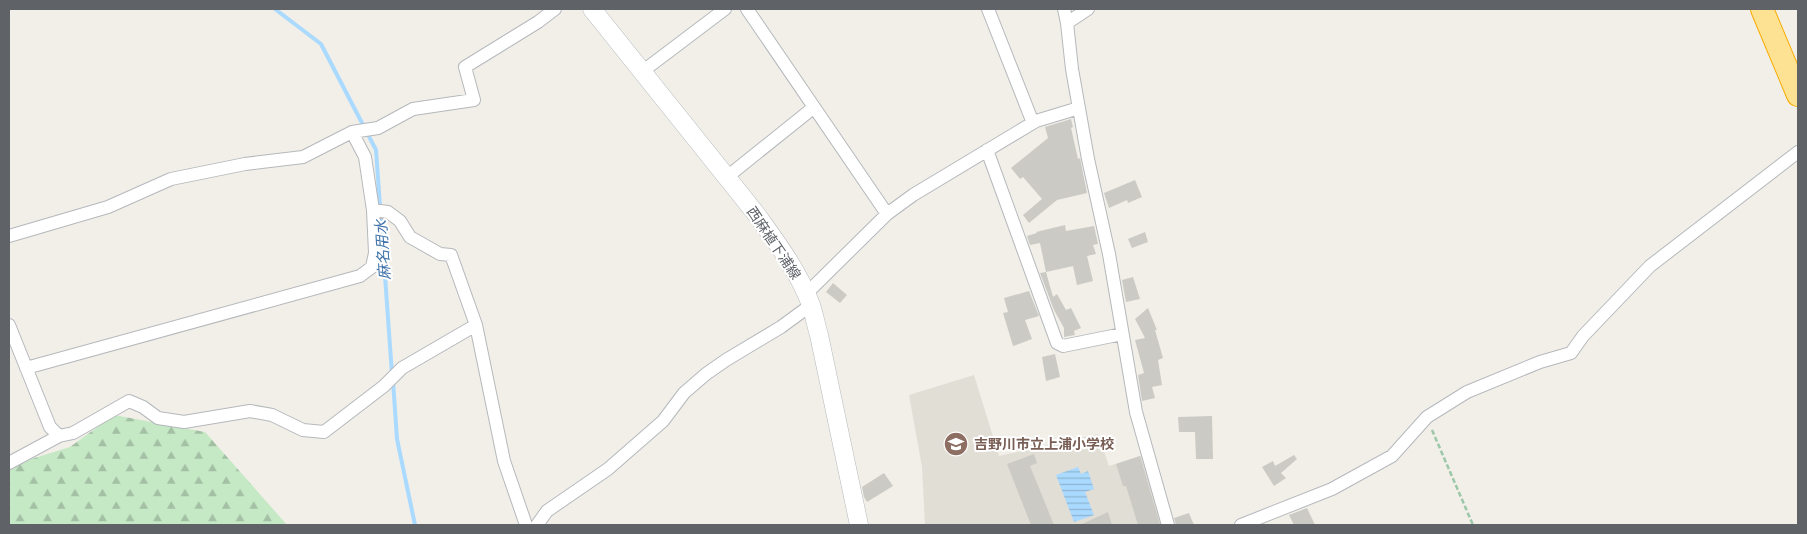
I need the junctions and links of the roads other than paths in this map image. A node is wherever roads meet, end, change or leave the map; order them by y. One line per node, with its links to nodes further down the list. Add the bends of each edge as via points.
1 (555, 9): 15 (street, via 465,67 474,100 413,109 378,128)
2 (592, 9): 10 (main road, 西麻植下浦線)
3 (725, 9): 10 (street)
4 (747, 9): 12 (street)
5 (988, 9): 14 (street)
6 (1064, 9): 9 (street)
7 (1088, 9): 9 (street)
8 (1762, 9): 11 (highway)
9 (1067, 23): 13 (street)
10 (643, 71): 18 (main road, 西麻植下浦線)
11 (1798, 94)
12 (813, 108): 18 (street); 20 (street)
13 (1079, 108): 14 (street); 25 (street)
14 (1033, 123): 16 (street)
15 (352, 132): 19 (street, via 365,157); 21 (street, via 303,157 245,164 171,179 108,207)
16 (987, 150): 20 (street); 25 (street, via 1057,343 1063,346)
17 (1798, 152): 33 (street, via 1650,266 1583,336 1571,353 1467,392 1427,416 1392,456 1332,489)
18 (726, 177): 22 (main road, 西麻植下浦線, via 783,251)
19 (373, 210): 24 (street, via 388,212 400,221 410,237 440,254 451,255); 26 (street, via 375,253 372,267 360,276)
20 (887, 214): 22 (street)
21 (9, 236)
22 (808, 299): 30 (street, via 781,327 706,374 684,394 663,421 608,469 547,511); 31 (main road, 西麻植下浦線, via 819,335)
23 (9, 325): 26 (street)
24 (476, 325): 27 (street, via 402,368 324,432 303,430 272,415 250,411 184,422 158,418 129,401 73,433); 29 (street, via 504,461)
25 (1122, 334): 32 (street, via 1136,412)
26 (26, 368): 27 (street, via 50,428)
27 (59, 436): 28 (street)
28 (9, 462)
29 (526, 525)
30 (537, 525)
31 (859, 525)
32 (1168, 525)
33 (1240, 525)

